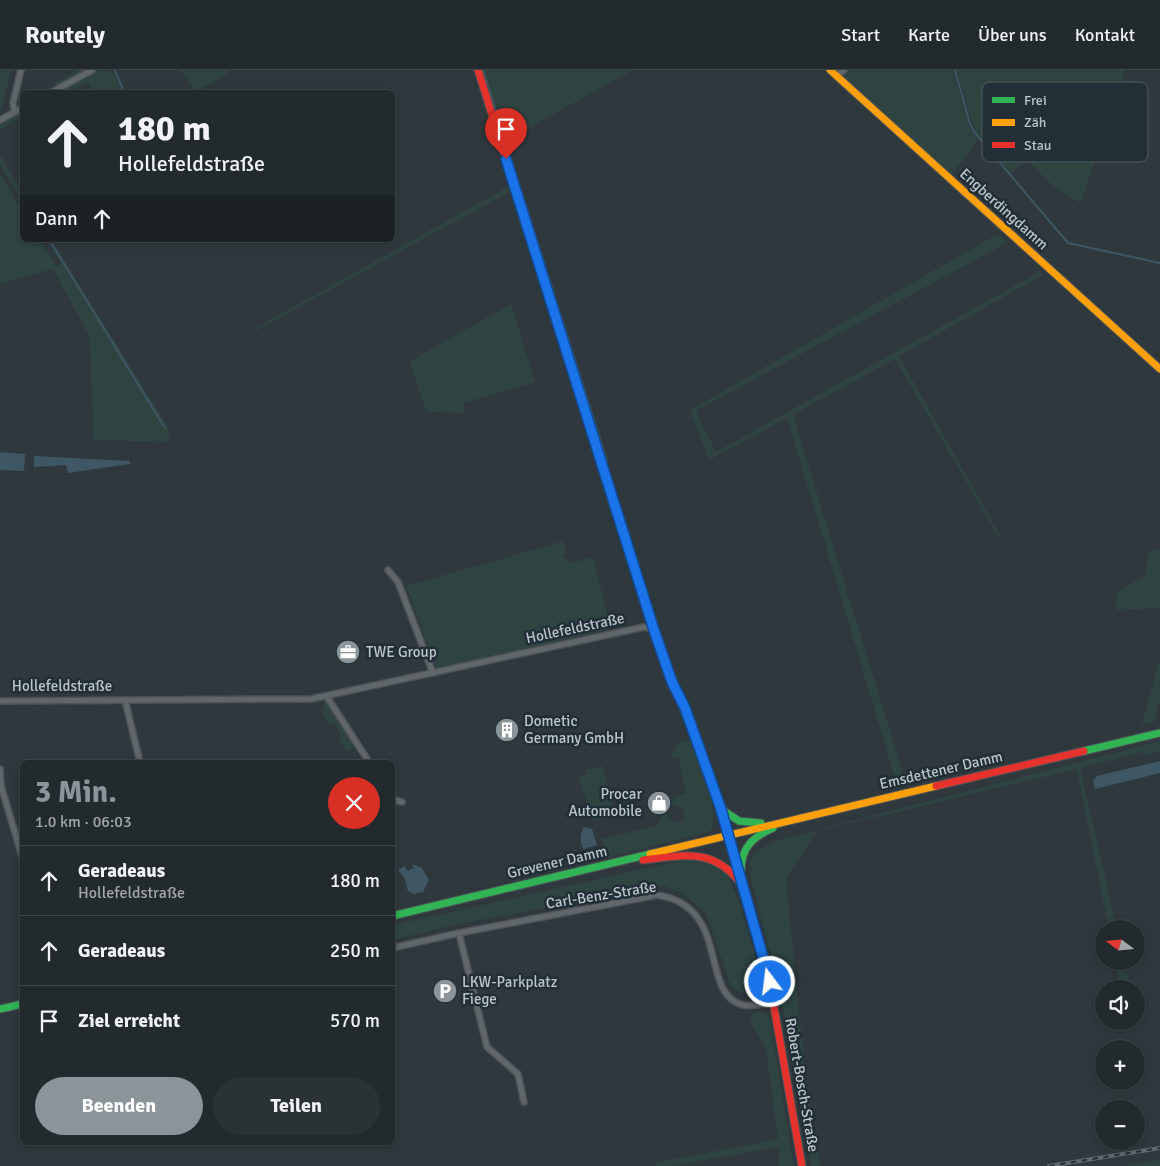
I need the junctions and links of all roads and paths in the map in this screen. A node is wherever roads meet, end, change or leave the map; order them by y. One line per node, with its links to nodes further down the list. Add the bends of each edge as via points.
1 (22, 70): 9 (street, via 13,103)
2 (92, 70): 7 (street)
3 (478, 70): 13 (street)
4 (830, 70): 6 (street, Engberdingdamm)
5 (844, 70): 6 (street)
6 (837, 76): 11 (street, Engberdingdamm)
7 (56, 90)
8 (20, 109): 9 (street)
9 (16, 112): 10 (street)
10 (0, 120)
11 (1160, 369)
12 (388, 570): 14 (street, via 398,582)
13 (654, 630): 14 (street, Hollefeldstraße, via 644,627); 24 (street)
14 (434, 672): 15 (street, Hollefeldstraße)
15 (327, 697): 16 (street, Hollefeldstraße); 20 (street)
16 (125, 700): 17 (street, Hollefeldstraße); 19 (street, Hollefeldstraße)
17 (0, 701)
18 (1160, 733): 25 (street, Emsdettener Damm)
19 (140, 760)
20 (368, 760)
21 (0, 769): 27 (street, via 1,786)
22 (395, 800): 23 (street)
23 (402, 802)
24 (721, 809): 25 (street, via 729,817 748,824); 26 (street)
25 (790, 820): 26 (street, Emsdettener Damm); 29 (street, via 758,834 745,847 741,860)
26 (729, 835): 28 (street, Grevener Damm); 29 (street, Robert-Bosch-Straße)
27 (20, 849)
28 (614, 863): 29 (street, via 702,855 730,868); 30 (street, Grevener Damm)
29 (743, 886): 33 (street, Robert-Bosch-Straße)
30 (395, 915)
31 (459, 932): 32 (street, Carl-Benz-Straße); 33 (street, Carl-Benz-Straße, via 657,896 667,897 686,905 702,922 721,984 730,998 746,1006); 36 (street, via 487,1047 518,1074)
32 (395, 947)
33 (774, 1002): 37 (street, Robert-Bosch-Straße)
34 (20, 1004): 35 (street)
35 (0, 1009)
36 (524, 1102)
37 (802, 1166)

